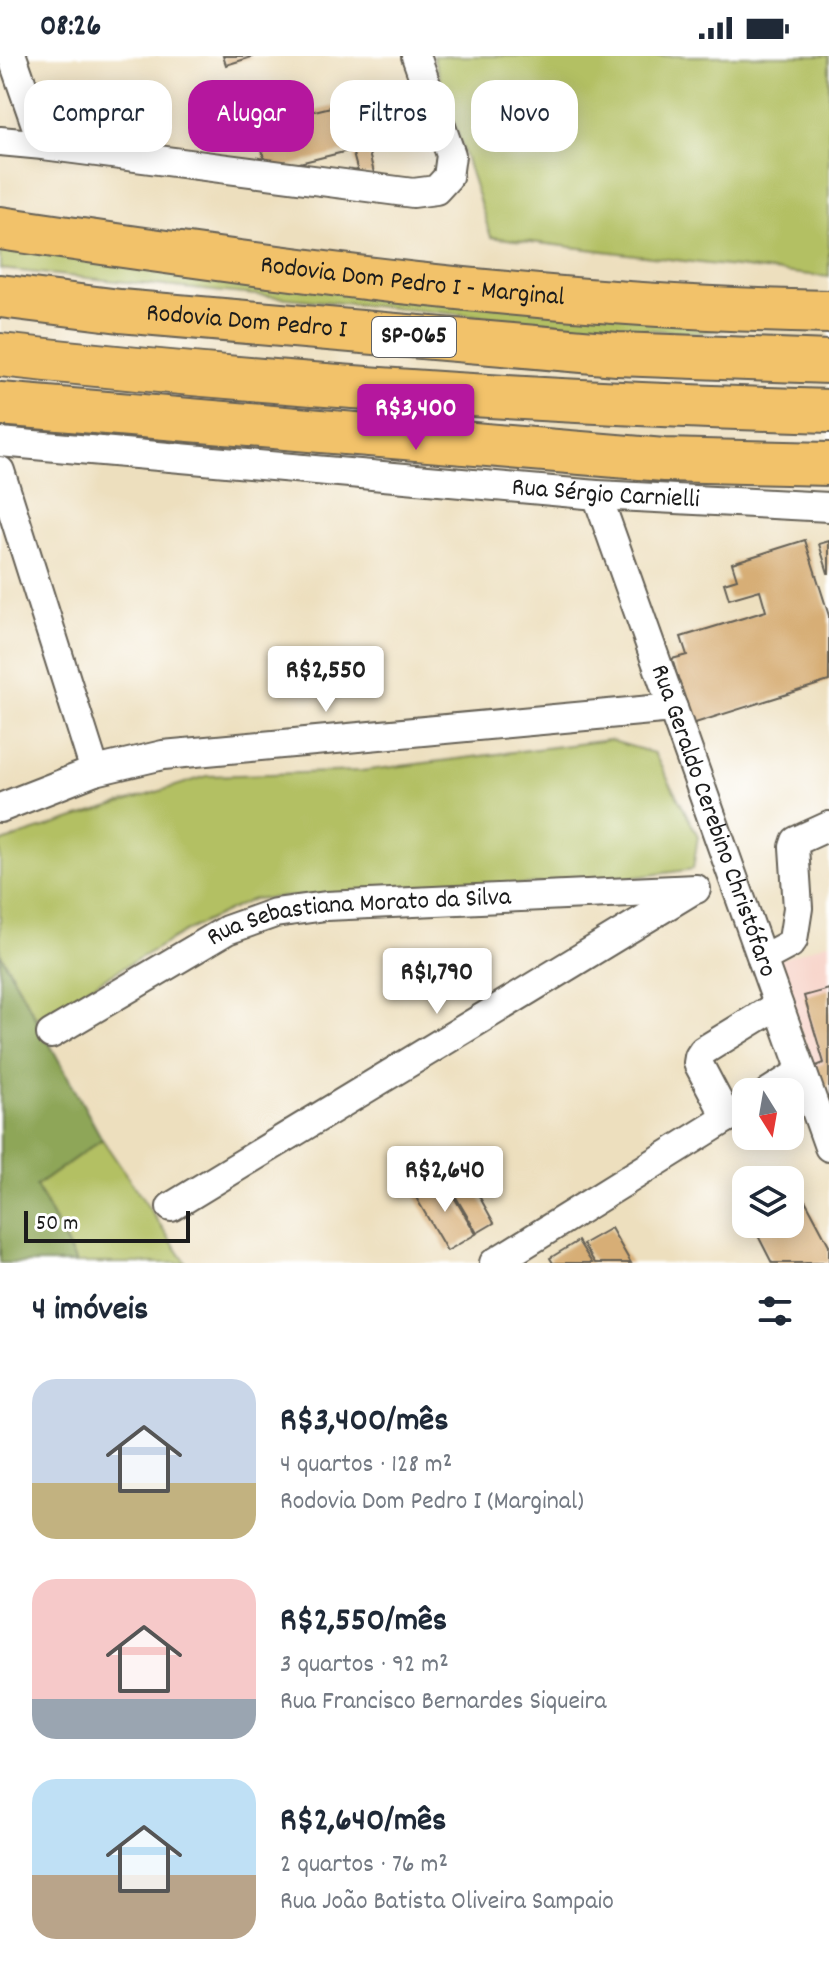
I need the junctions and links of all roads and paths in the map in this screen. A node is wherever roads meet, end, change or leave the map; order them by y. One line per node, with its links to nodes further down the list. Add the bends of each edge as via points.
1 (12, 56): 3 (street)
2 (416, 56): 6 (street, via 451,155 448,177 436,190 413,193)
3 (24, 90)
4 (0, 141): 5 (street)
5 (24, 143)
6 (97, 152)
7 (0, 228): 9 (highway, Rodovia Dom Pedro I - Marginal, via 454,289)
8 (0, 296): 11 (highway, Rodovia Dom Pedro I / SP-065, via 601,352)
9 (829, 312)
10 (0, 355): 13 (highway, SP-065, via 302,383)
11 (829, 362)
12 (0, 404): 15 (highway, via 664,460)
13 (829, 411)
14 (0, 442): 17 (street, Rua Sérgio Carnielli)
15 (829, 464)
16 (0, 471): 20 (street)
17 (597, 495): 18 (street, Rua Sérgio Carnielli); 19 (street, Rua Geraldo Cerebino Christófaro)
18 (829, 507)
19 (673, 708): 20 (street, via 163,755); 23 (street, Rua Geraldo Cerebino Christófaro)
20 (95, 771): 21 (street)
21 (0, 808)
22 (829, 826): 25 (street, via 796,841 798,908 793,940)
23 (730, 868): 24 (street); 25 (street, Rua Geraldo Cerebino Christófaro)
24 (696, 889): 27 (street, Rua Sebastiana Morato da Silva, via 326,906 275,913 227,930); 33 (street)
25 (762, 959): 26 (street, Rua Geraldo Cerebino Christófaro)
26 (778, 1005): 28 (street, Rua Geraldo Cerebino Christófaro); 30 (street, via 699,1057 698,1063)
27 (51, 1034)
28 (802, 1071): 29 (street); 32 (street, Rua Geraldo Cerebino Christófaro)
29 (791, 1078)
30 (732, 1106)
31 (732, 1115): 34 (street)
32 (829, 1147)
33 (171, 1207)
34 (494, 1263)

